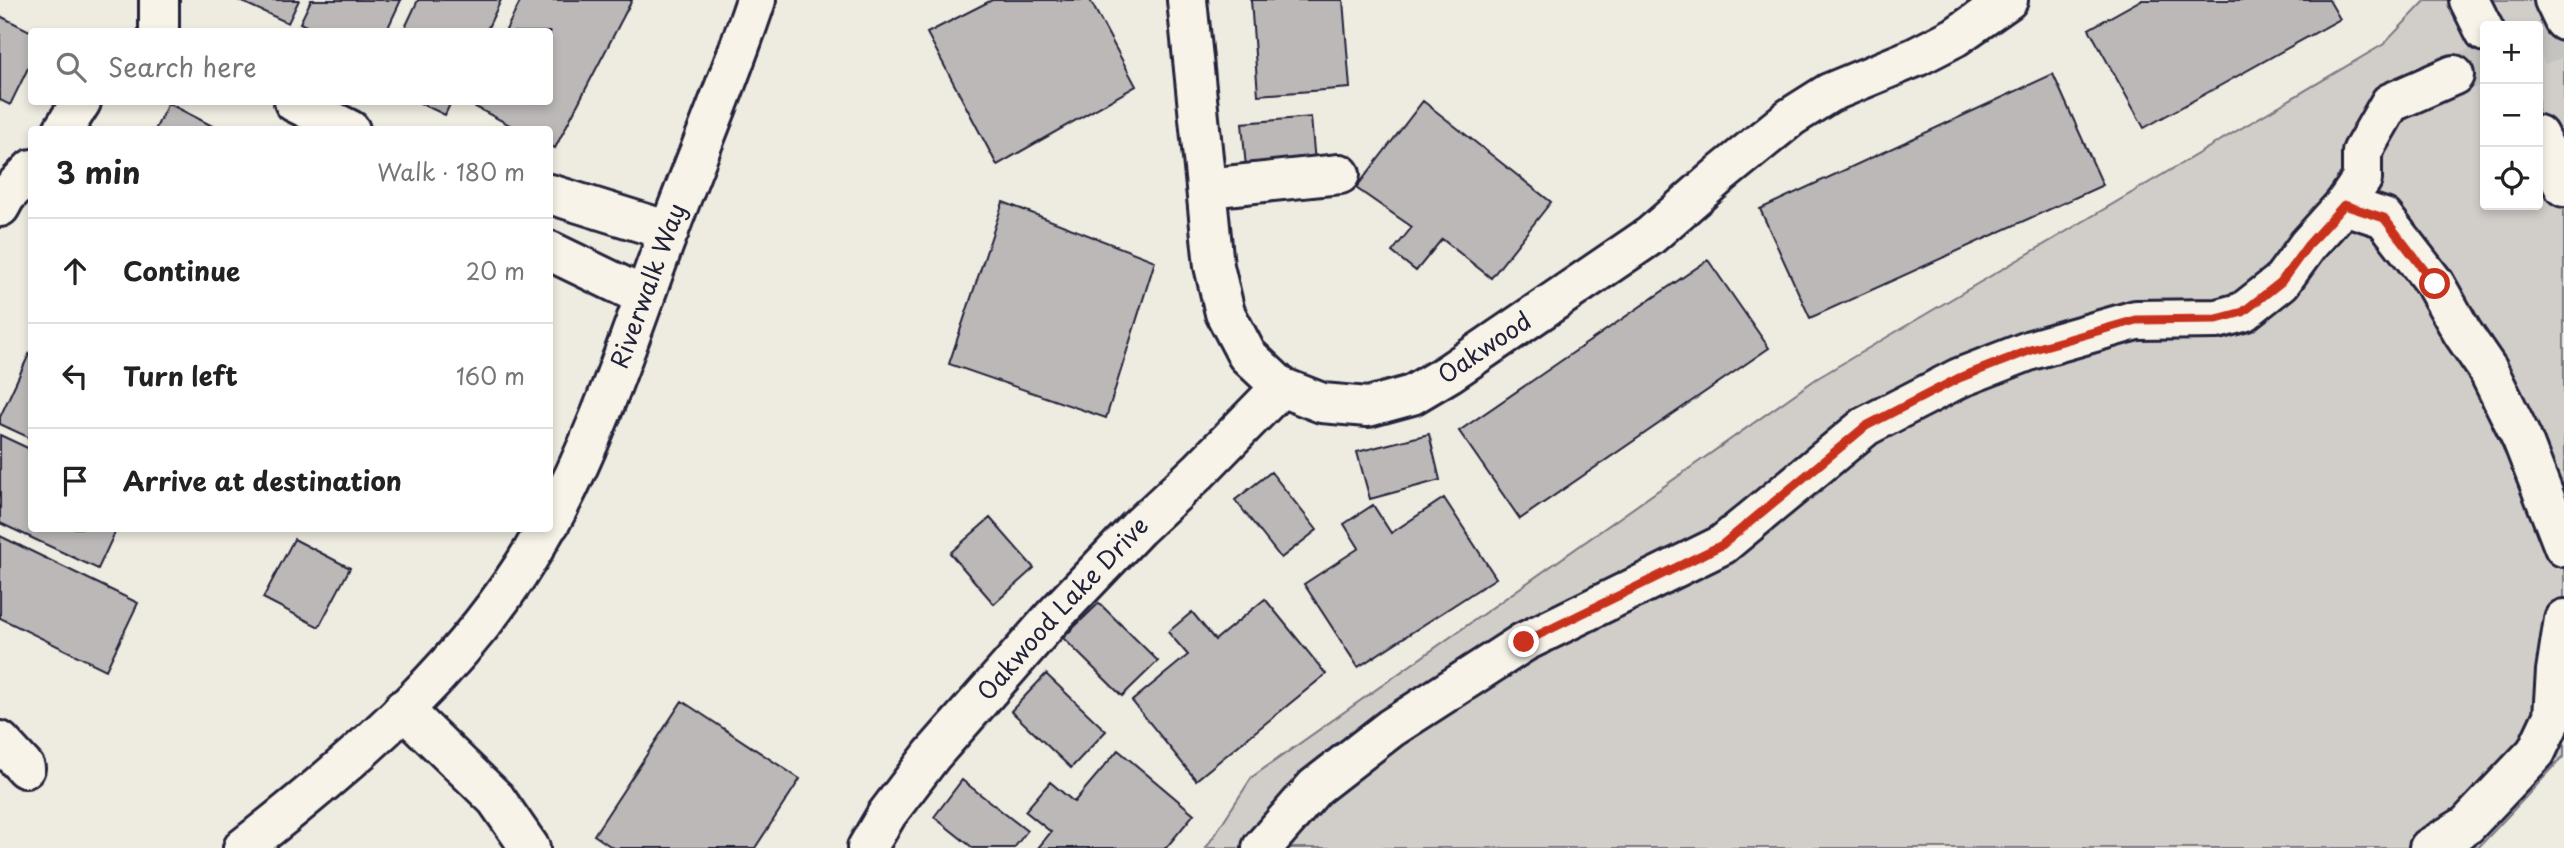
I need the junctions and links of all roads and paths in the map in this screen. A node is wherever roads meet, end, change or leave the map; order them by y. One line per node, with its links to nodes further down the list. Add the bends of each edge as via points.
1 (159, 0): 10 (street)
2 (756, 0): 11 (street, Riverwalk Way)
3 (769, 0): 11 (street, Riverwalk Way)
4 (1187, 0): 21 (street, Oakwood)
5 (2008, 0): 28 (street, Oakwood, via 1955,37 1829,93 1801,111 1650,236 1412,395 1368,407 1322,403)
6 (2469, 0): 9 (street)
7 (2554, 0): 8 (street)
8 (2564, 21)
9 (2480, 22)
10 (159, 28)
11 (741, 44): 25 (street, Riverwalk Way)
12 (2454, 75): 23 (street, via 2390,103 2362,152 2362,179)
13 (80, 105): 15 (street)
14 (300, 105): 16 (street)
15 (66, 126)
16 (341, 126)
17 (2543, 145): 20 (street)
18 (28, 173): 24 (street)
19 (1340, 174): 21 (street)
20 (2564, 187)
21 (1207, 188): 28 (street, Oakwood, via 1214,266 1225,313 1247,355)
22 (553, 195): 25 (street)
23 (2344, 205): 31 (street, via 2384,218 2435,284 2488,370 2522,439); 37 (street, via 2281,282 2243,312 2217,319 2136,320 2031,350 1959,378 1866,426 1722,545 1524,642 1391,729 1315,787)
24 (0, 206)
25 (668, 231): 27 (street, Riverwalk Way)
26 (553, 252): 27 (street)
27 (645, 297): 29 (street, Riverwalk Way, via 592,437)
28 (1281, 387): 36 (street, Oakwood Lake Drive, via 1053,617 932,755)
29 (553, 517)
30 (544, 532): 33 (street, via 477,631)
31 (2564, 547)
32 (2564, 619): 38 (street, via 2553,716 2536,752 2468,825)
33 (403, 709): 34 (street); 35 (street, via 496,799)
34 (243, 848)
35 (530, 848)
36 (867, 848)
37 (1262, 848)
38 (2428, 848)

